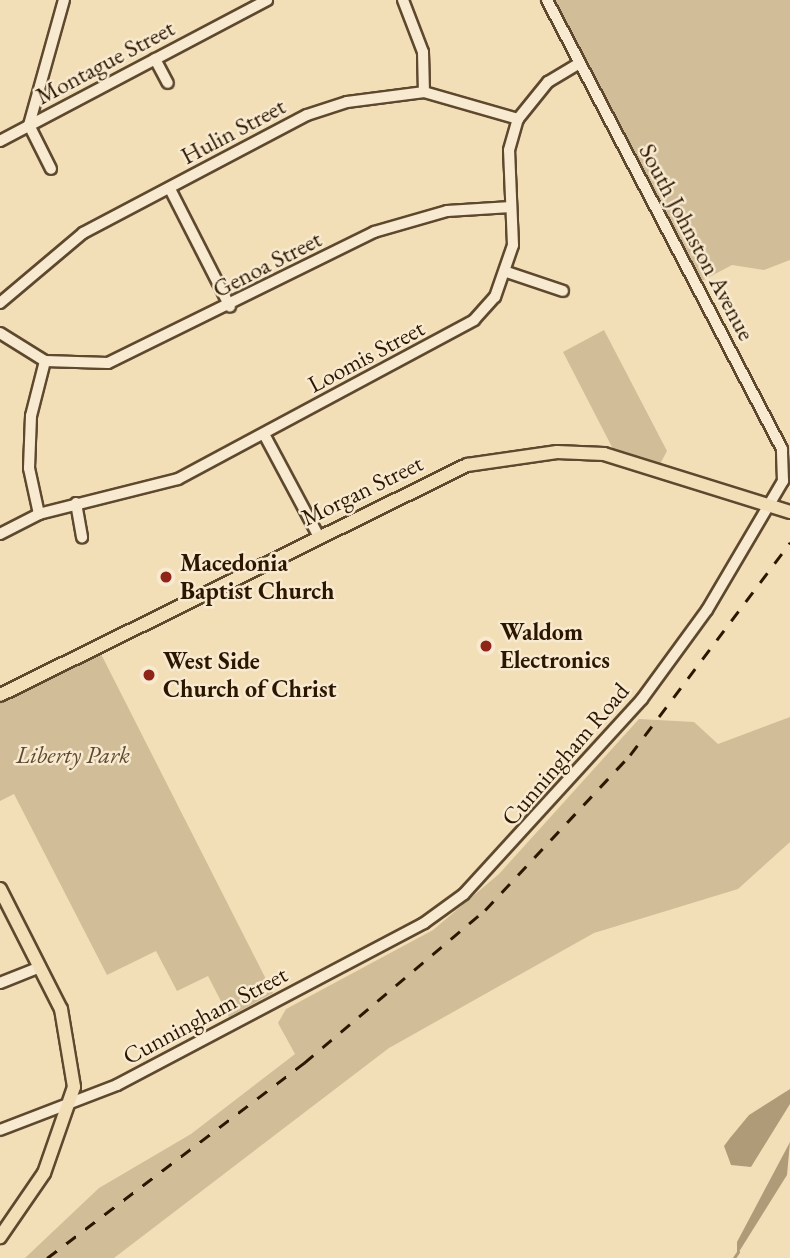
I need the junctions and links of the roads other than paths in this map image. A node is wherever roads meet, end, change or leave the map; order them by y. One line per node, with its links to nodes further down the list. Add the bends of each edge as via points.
1 (64, 0): 10 (street)
2 (267, 0): 5 (street, Montague Street)
3 (402, 0): 8 (street, via 423,52)
4 (547, 0): 6 (street, South Johnston Avenue)
5 (155, 59): 7 (street); 10 (street, Montague Street)
6 (580, 63): 9 (street, Loomis Street, via 548,82); 23 (street, South Johnston Avenue, via 782,449 783,481)
7 (168, 83)
8 (424, 92): 9 (street, Hulin Street); 13 (street, Hulin Street, via 347,102 307,115)
9 (518, 119): 14 (street, Loomis Street, via 509,150)
10 (29, 125): 11 (street, Montague Street); 12 (street)
11 (0, 141)
12 (51, 169)
13 (170, 189): 17 (street, Hulin Street, via 83,233); 18 (street)
14 (511, 206): 15 (street, Loomis Street); 18 (street, Genoa Street, via 447,211 374,232)
15 (507, 272): 16 (street); 21 (street, Loomis Street, via 488,304 451,335)
16 (563, 291)
17 (0, 303)
18 (230, 307): 20 (street, Genoa Street, via 108,363)
19 (0, 333): 20 (street)
20 (45, 361): 25 (street, via 31,416 29,467)
21 (264, 434): 22 (street, Loomis Street, via 147,491); 27 (street)
22 (76, 503): 25 (street, Loomis Street); 28 (street)
23 (769, 504): 24 (main road); 27 (main road, Morgan Street, via 614,456 557,452 443,474); 31 (street, Cunningham Road, via 707,610 642,699 520,838)
24 (789, 511)
25 (39, 514): 26 (street, Loomis Street)
26 (0, 534)
27 (318, 536): 29 (main road, Morgan Street)
28 (82, 537)
29 (0, 695)
30 (0, 888): 32 (main road)
31 (424, 923): 34 (street, Cunningham Street)
32 (40, 967): 33 (street); 34 (main road, via 68,1031)
33 (0, 983)
34 (69, 1104): 35 (street, Cunningham Street); 36 (main road, via 44,1173)
35 (0, 1130)
36 (0, 1237)

